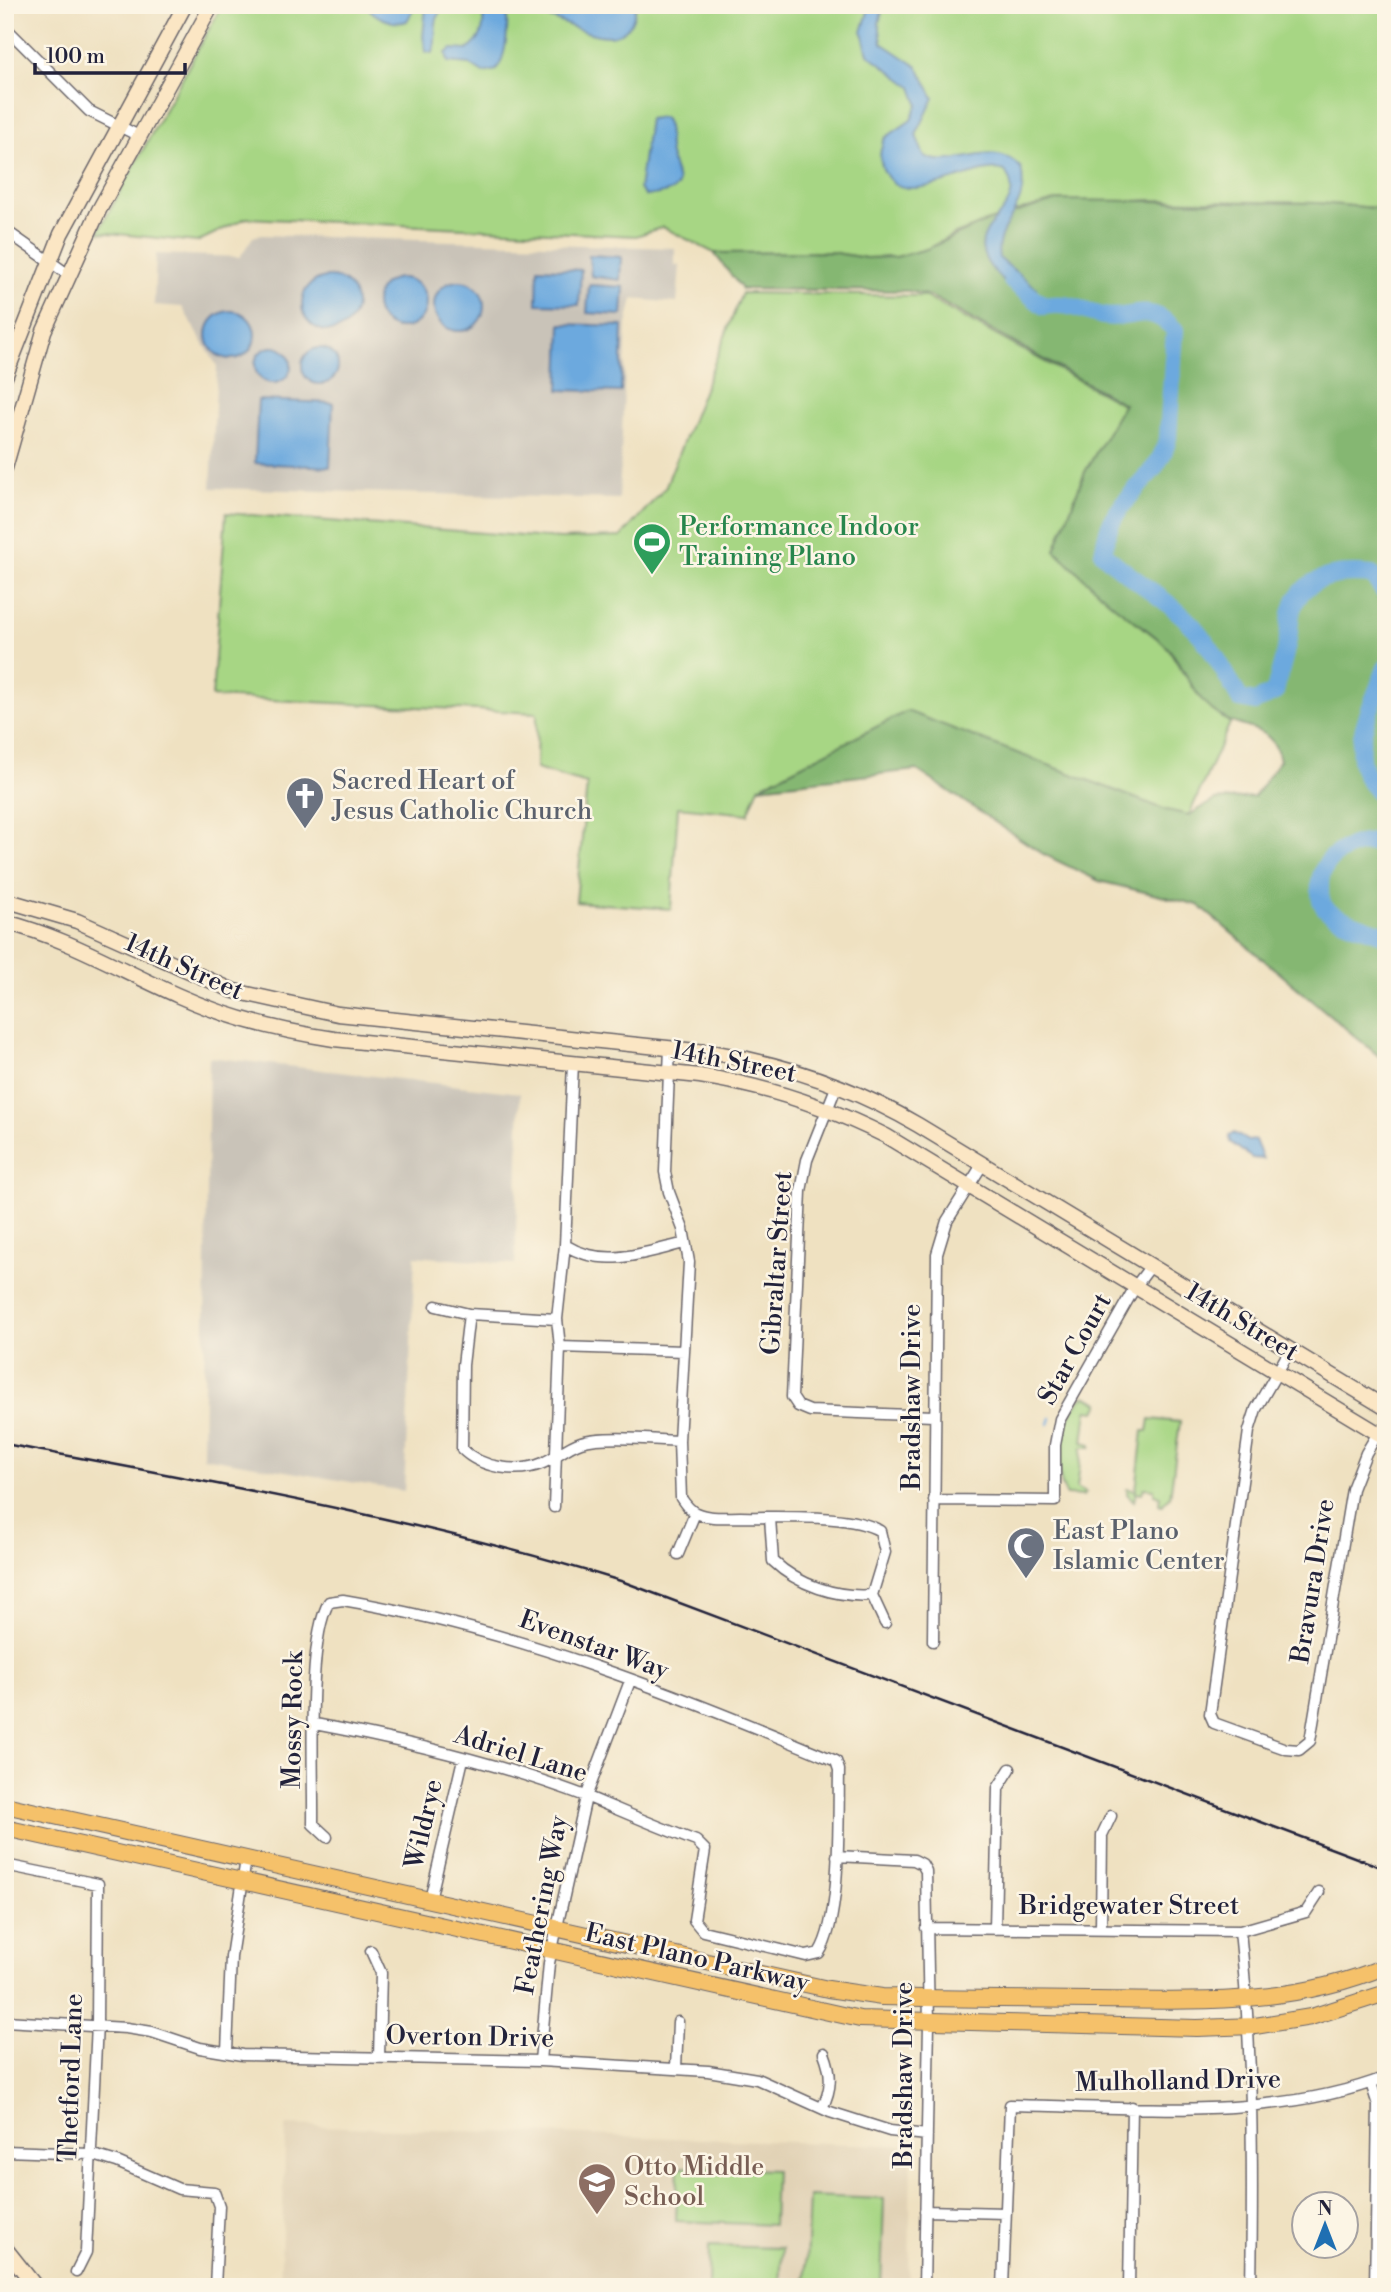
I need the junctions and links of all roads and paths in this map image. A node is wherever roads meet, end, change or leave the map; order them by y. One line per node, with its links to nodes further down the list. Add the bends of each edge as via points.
1 (185, 5): 4 (main road)
2 (212, 5): 5 (main road)
3 (5, 27): 4 (street, via 89,111)
4 (120, 127): 5 (street); 7 (main road)
5 (141, 137): 8 (main road)
6 (5, 230): 7 (street)
7 (48, 262): 8 (street); 9 (main road)
8 (69, 275): 10 (main road, via 44,331)
9 (5, 377)
10 (5, 468)
11 (5, 900): 13 (main road, 14th Street, via 77,921)
12 (5, 922): 14 (main road, 14th Street, via 83,948)
13 (170, 965): 14 (main road); 15 (main road, 14th Street, via 244,994)
14 (160, 987): 17 (main road, 14th Street, via 260,1024)
15 (338, 1014): 16 (main road, 14th Street); 17 (main road)
16 (461, 1026): 18 (main road, 14th Street); 19 (main road)
17 (334, 1039): 19 (main road, 14th Street)
18 (670, 1047): 21 (street); 22 (main road, 14th Street, via 752,1059)
19 (458, 1052): 20 (main road, 14th Street)
20 (573, 1063): 21 (main road, 14th Street); 27 (street)
21 (668, 1073): 23 (main road, 14th Street, via 748,1084); 26 (street, via 665,1172)
22 (837, 1085): 23 (street, Gibraltar Street); 24 (main road, 14th Street, via 902,1116)
23 (828, 1109): 25 (main road, 14th Street, via 886,1136); 38 (street, Gibraltar Street, via 800,1191 792,1397 810,1411)
24 (982, 1165): 25 (street, Bradshaw Drive); 28 (main road, 14th Street)
25 (969, 1185): 29 (main road, 14th Street); 38 (street, Bradshaw Drive, via 947,1221 937,1254)
26 (685, 1243): 27 (street, via 625,1257 583,1256); 35 (street, via 689,1262)
27 (565, 1245): 32 (street)
28 (1150, 1267): 29 (street, Star Court); 34 (main road, 14th Street)
29 (1135, 1287): 36 (main road, 14th Street); 42 (street, Star Court, via 1060,1419 1055,1501)
30 (436, 1306): 31 (street)
31 (469, 1314): 32 (street); 41 (street, via 462,1449 480,1462 516,1468)
32 (557, 1319): 33 (street)
33 (560, 1347): 35 (street); 41 (street)
34 (1290, 1350): 36 (street); 37 (main road, 14th Street)
35 (684, 1351): 40 (street)
36 (1277, 1372): 39 (main road, 14th Street); 39 (street, Bravura Drive, via 1249,1431 1210,1714 1214,1723 1286,1749 1299,1750 1310,1741 1352,1489 1366,1453)
37 (1386, 1408)
38 (933, 1416): 42 (street, Bradshaw Drive)
39 (1382, 1435)
40 (679, 1441): 41 (street, via 582,1441); 44 (street, via 681,1498)
41 (556, 1456): 43 (street)
42 (934, 1500): 50 (street, Bradshaw Drive)
43 (554, 1507)
44 (695, 1513): 45 (street); 46 (street)
45 (770, 1518): 47 (street, via 773,1561 784,1572 817,1588); 47 (street, via 856,1521 880,1531 885,1552)
46 (678, 1554)
47 (872, 1595): 49 (street)
48 (329, 1601): 51 (street, Evenstar Way, via 381,1606 487,1632); 52 (street, Mossy Rock, via 321,1614 316,1652)
49 (885, 1623)
50 (933, 1641)
51 (630, 1681): 55 (street, Feathering Way); 62 (street, Evenstar Way, via 836,1761)
52 (315, 1724): 53 (street, Adriel Lane); 60 (street, Mossy Rock, via 313,1824)
53 (464, 1759): 55 (street, Adriel Lane); 67 (street, Wildrye)
54 (1010, 1769): 70 (street, via 998,1788)
55 (586, 1797): 62 (street, Adriel Lane, via 696,1841 705,1850 694,1920 703,1931 806,1956 818,1953 825,1944); 69 (street, Feathering Way)
56 (5, 1805): 58 (main road, East Plano Parkway)
57 (1111, 1816): 71 (street, via 1102,1835)
58 (85, 1823): 61 (main road); 63 (main road, East Plano Parkway)
59 (5, 1828): 61 (main road, East Plano Parkway)
60 (327, 1837)
61 (80, 1845): 65 (main road, East Plano Parkway)
62 (837, 1856): 68 (street, Bradshaw Drive, via 905,1858 922,1864 927,1880)
63 (246, 1859): 65 (street); 67 (main road, East Plano Parkway)
64 (5, 1865): 82 (street, Thetford Lane, via 98,1884)
65 (242, 1881): 74 (main road, East Plano Parkway); 84 (street, via 231,1957)
66 (1319, 1892): 72 (street, Bridgewater Street, via 1306,1912)
67 (430, 1900): 69 (main road, East Plano Parkway)
68 (926, 1928): 70 (street, Bridgewater Street); 77 (street, Bradshaw Drive)
69 (556, 1929): 74 (street, Feathering Way); 77 (main road, East Plano Parkway, via 828,1989)
70 (995, 1929): 71 (street, Bridgewater Street)
71 (1101, 1929): 72 (street, Bridgewater Street)
72 (1240, 1931): 78 (street)
73 (371, 1951): 86 (street, via 380,1973)
74 (551, 1951): 81 (main road, East Plano Parkway, via 860,2019); 87 (street, Feathering Way)
75 (1386, 1966): 78 (main road, East Plano Parkway, via 1296,1993)
76 (1386, 1993): 83 (main road, East Plano Parkway, via 1311,2017)
77 (928, 1998): 78 (main road, East Plano Parkway); 81 (street, Bradshaw Drive)
78 (1248, 2000): 83 (street)
79 (5, 2021): 82 (street, Overton Drive)
80 (678, 2022): 88 (street)
81 (929, 2023): 83 (main road, East Plano Parkway); 94 (street, Bradshaw Drive)
82 (97, 2024): 84 (street, Overton Drive); 96 (street, Thetford Lane)
83 (1250, 2026): 91 (street)
84 (227, 2051): 86 (street, Overton Drive)
85 (824, 2053): 93 (street, via 831,2082)
86 (379, 2058): 87 (street, Overton Drive)
87 (540, 2061): 88 (street, Overton Drive)
88 (676, 2067): 93 (street, Overton Drive, via 757,2079)
89 (1386, 2077): 90 (street, Mulholland Drive)
90 (1371, 2083): 91 (street, Mulholland Drive, via 1299,2101); 107 (street, via 1378,2105)
91 (1254, 2105): 92 (street, Mulholland Drive); 106 (street)
92 (1132, 2107): 98 (street, Mulholland Drive, via 1010,2105); 105 (street)
93 (822, 2108): 94 (street, Overton Drive, via 890,2131)
94 (927, 2135): 97 (street, Bradshaw Drive)
95 (5, 2151): 96 (street)
96 (90, 2154): 100 (street, Thetford Lane, via 86,2252); 102 (street, via 178,2189 214,2192 219,2206)
97 (925, 2211): 98 (street); 103 (street, Bradshaw Drive)
98 (1006, 2213): 104 (street)
99 (5, 2248): 101 (main road)
100 (76, 2272)
101 (36, 2287)
102 (215, 2287)
103 (924, 2287)
104 (1003, 2287)
105 (1129, 2287)
106 (1251, 2287)
107 (1376, 2287)

